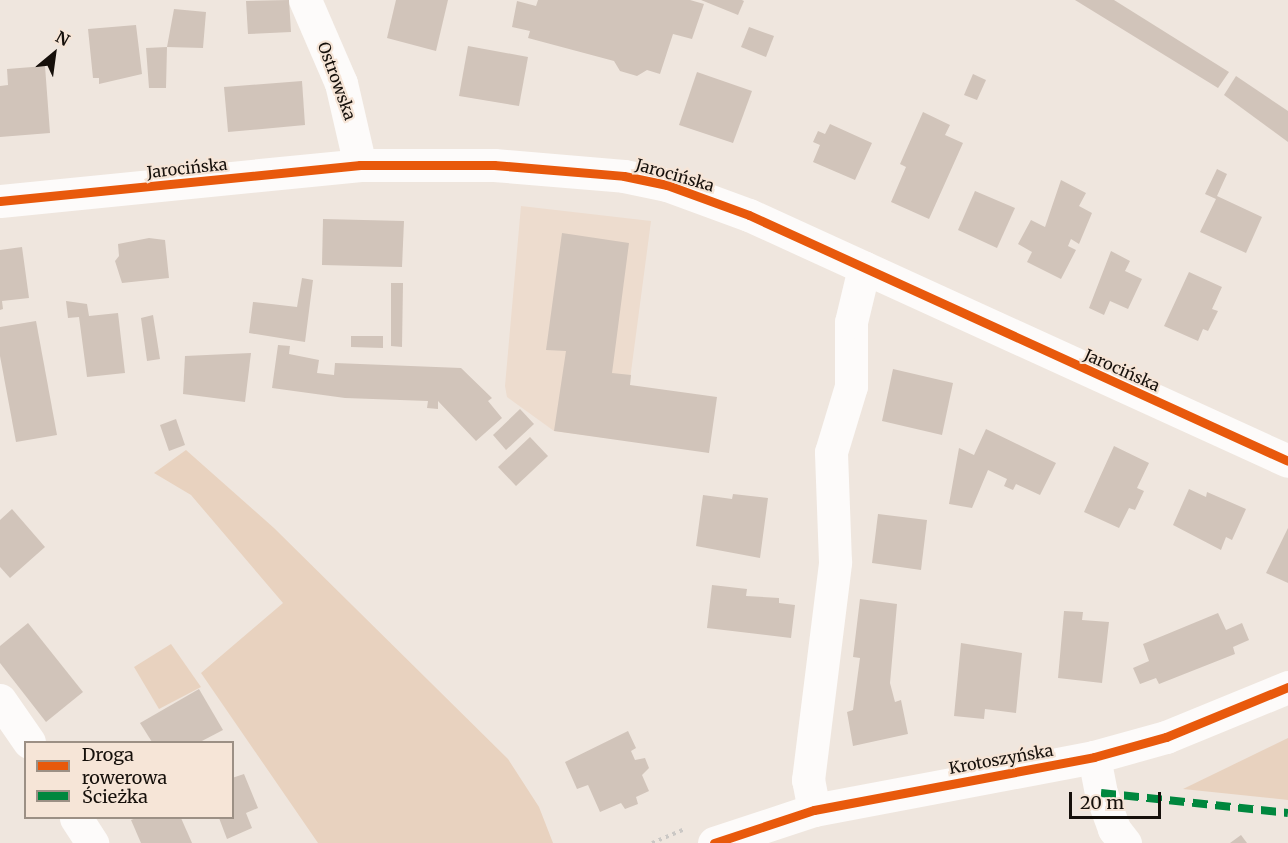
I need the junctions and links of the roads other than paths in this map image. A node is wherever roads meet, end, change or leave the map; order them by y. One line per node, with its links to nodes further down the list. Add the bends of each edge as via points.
1 (305, 0): 2 (street, Ostrowska, via 341,83)
2 (360, 165): 3 (street, Jarocińska); 4 (street, Jarocińska, via 549,168 646,180 710,199)
3 (0, 201)
4 (864, 268): 5 (street, Jarocińska); 10 (street, via 851,322 851,386 831,452 835,562 808,780)
5 (1288, 461)
6 (1288, 687): 9 (street, Krotoszyńska, via 1166,737)
7 (0, 700): 8 (street)
8 (28, 741)
9 (1094, 757): 10 (street, Krotoszyńska); 14 (street, via 1101,793 1114,829)
10 (814, 810): 13 (street, Krotoszyńska)
11 (77, 819): 12 (street)
12 (92, 843)
13 (714, 843)
14 (1125, 843)

